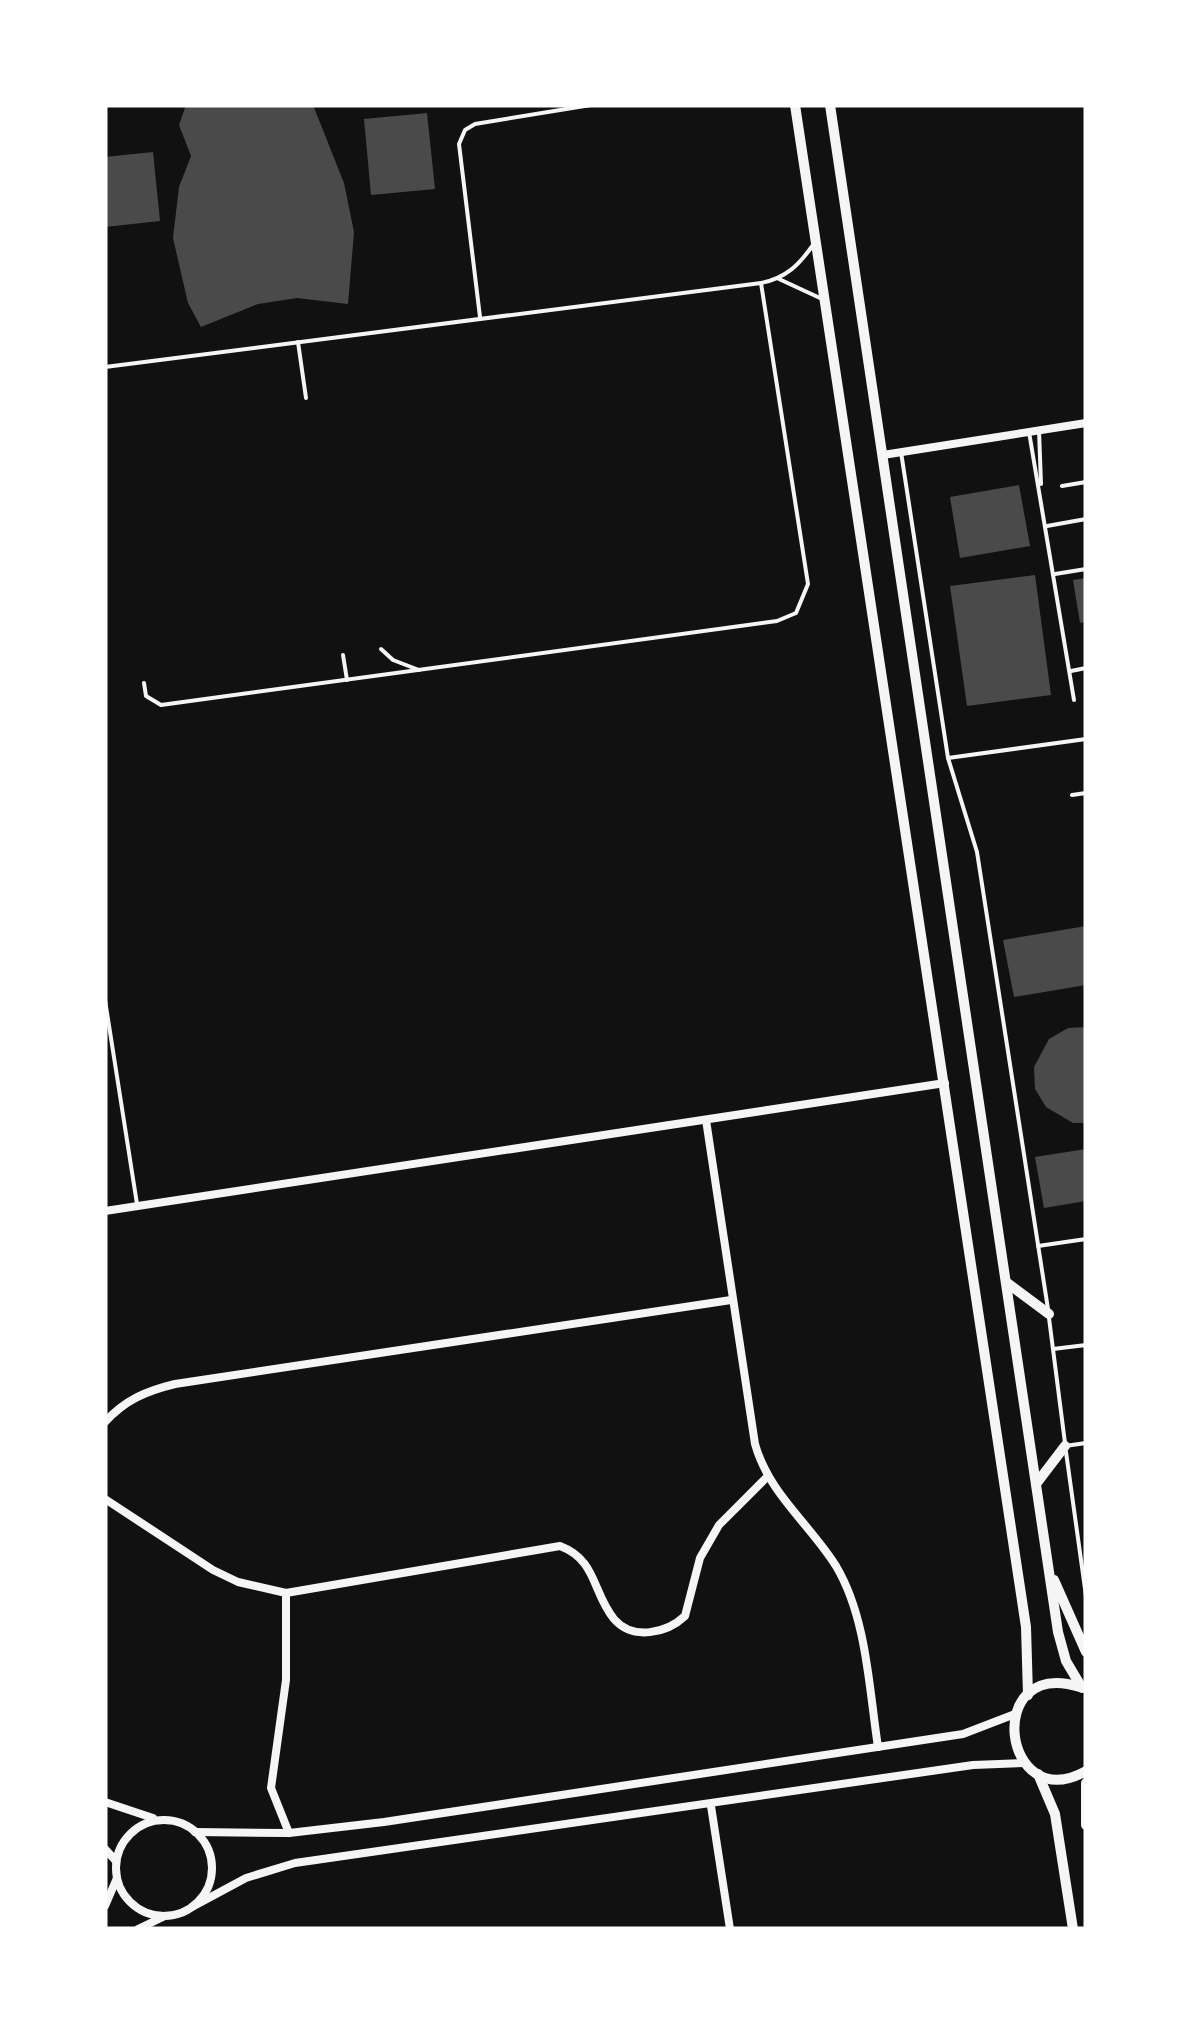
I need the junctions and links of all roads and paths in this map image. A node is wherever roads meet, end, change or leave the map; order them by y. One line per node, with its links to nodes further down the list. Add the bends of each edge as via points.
1 (592, 105): 4 (lane)
2 (795, 105): 5 (main road)
3 (830, 105): 17 (main road)
4 (558, 108): 9 (lane, via 475,124 459,144)
5 (814, 245): 6 (lane); 8 (main road)
6 (779, 279): 7 (lane); 8 (lane)
7 (761, 282): 9 (lane); 28 (lane, via 808,584 796,613)
8 (821, 298): 38 (main road)
9 (480, 317): 10 (lane)
10 (298, 342): 11 (lane); 12 (lane)
11 (105, 368)
12 (306, 398)
13 (1086, 424): 14 (street)
14 (1039, 430): 15 (street); 19 (lane)
15 (1028, 432): 16 (street); 19 (lane)
16 (900, 452): 17 (street); 34 (lane)
17 (883, 455): 44 (main road)
18 (1086, 482): 20 (lane)
19 (1041, 484): 22 (lane)
20 (1062, 486)
21 (1086, 519): 22 (lane)
22 (1047, 526): 24 (lane)
23 (1086, 569): 24 (lane)
24 (1055, 574): 29 (lane)
25 (381, 649): 28 (lane)
26 (343, 655): 30 (lane)
27 (1086, 668): 29 (lane)
28 (424, 671): 30 (lane)
29 (1070, 671): 32 (lane)
30 (347, 682): 31 (lane, via 162,705 146,696)
31 (144, 683)
32 (1074, 700)
33 (1086, 739): 34 (lane)
34 (948, 758): 43 (lane, via 976,852)
35 (1086, 794): 36 (lane)
36 (1072, 795)
37 (105, 1000): 40 (lane)
38 (945, 1083): 39 (street); 60 (main road, via 1026,1627)
39 (706, 1120): 40 (street); 45 (street)
40 (136, 1204): 41 (street)
41 (105, 1210)
42 (1086, 1239): 43 (lane)
43 (1038, 1246): 46 (lane)
44 (1006, 1282): 46 (main road); 53 (main road)
45 (731, 1300): 49 (street, via 174,1384 145,1392); 52 (street)
46 (1049, 1314): 48 (lane)
47 (1086, 1344): 48 (lane)
48 (1053, 1349): 51 (lane)
49 (105, 1422)
50 (1086, 1443): 51 (lane)
51 (1065, 1446): 53 (main road); 57 (lane)
52 (766, 1477): 56 (street, via 719,1525 700,1558 685,1616 664,1630 622,1626 581,1557 548,1544); 62 (street, via 844,1581 861,1638)
53 (1036, 1484): 55 (main road)
54 (105, 1499): 56 (street, via 213,1570)
55 (1050, 1573): 58 (main road); 59 (main road, via 1062,1647)
56 (286, 1593): 72 (street, via 286,1680 271,1788)
57 (1086, 1596)
58 (1086, 1652)
59 (1084, 1689): 60 (main road, via 1054,1683)
60 (1028, 1696): 61 (main road)
61 (1015, 1714): 62 (street, via 963,1734); 63 (main road, via 1013,1740)
62 (878, 1747): 72 (street)
63 (1024, 1763): 65 (main road); 68 (street)
64 (1086, 1772): 65 (main road, via 1064,1779)
65 (1038, 1774): 81 (main road, via 1055,1814)
66 (1086, 1784): 70 (main road)
67 (105, 1802): 69 (street)
68 (711, 1806): 77 (street, via 295,1863 246,1878); 80 (street)
69 (162, 1820): 71 (street); 74 (street, via 127,1837)
70 (1086, 1824)
71 (195, 1832): 72 (street); 77 (street, via 212,1862 204,1895)
72 (289, 1833)
73 (105, 1849): 74 (street)
74 (116, 1861): 75 (street)
75 (117, 1878): 76 (street); 78 (street, via 140,1910)
76 (105, 1906)
77 (192, 1907): 78 (street)
78 (165, 1916): 79 (street)
79 (138, 1929)
80 (730, 1929)
81 (1073, 1929)

